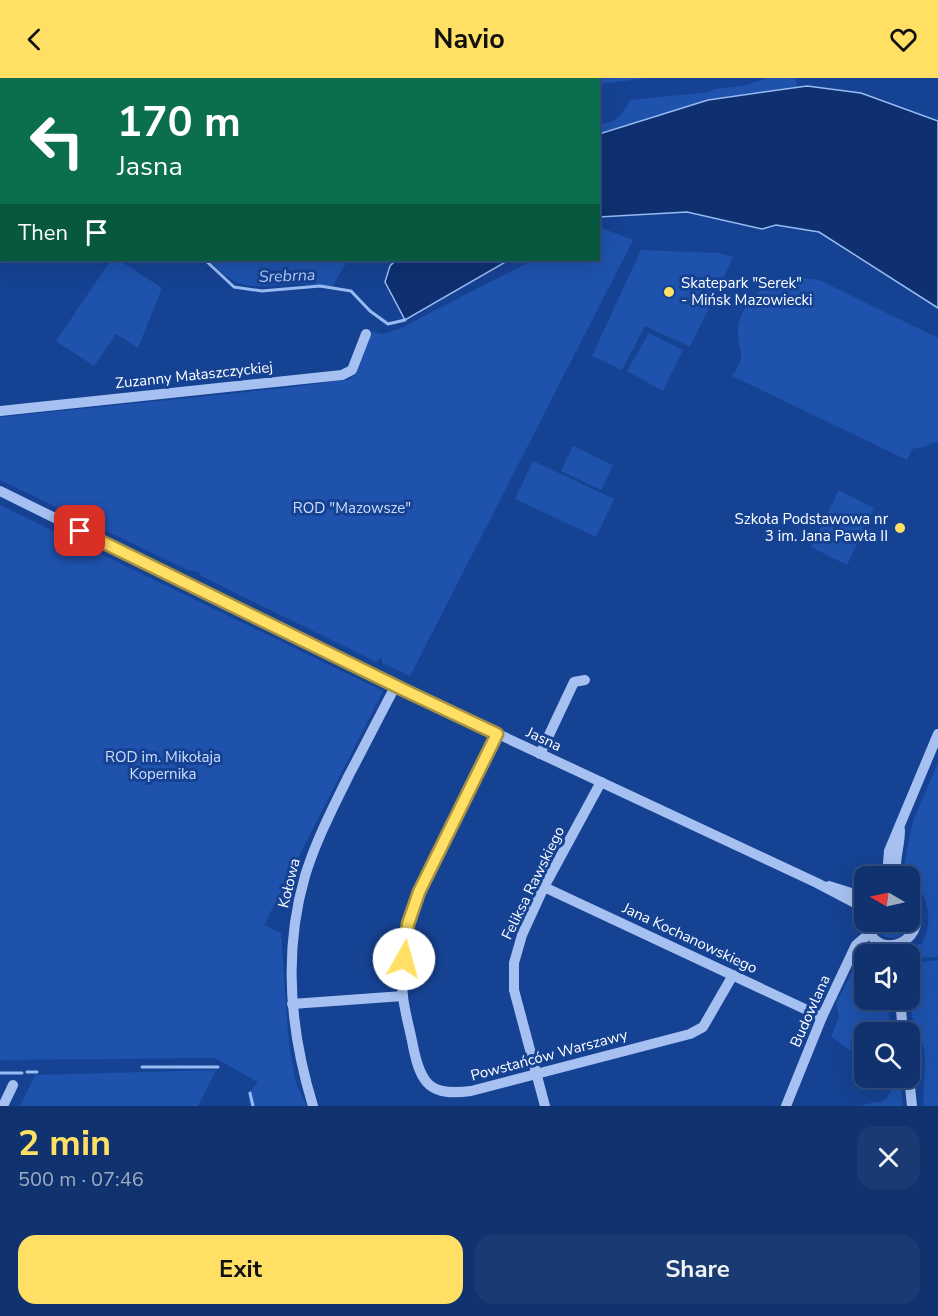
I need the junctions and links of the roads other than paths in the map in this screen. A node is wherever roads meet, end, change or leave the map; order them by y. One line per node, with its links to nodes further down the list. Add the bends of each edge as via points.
1 (366, 334): 2 (street, Zuzanny Małaszczyckiej, via 352,370 342,375)
2 (0, 411)
3 (0, 492): 5 (street, Jasna)
4 (585, 680): 8 (street, via 574,682)
5 (396, 686): 6 (street, Jasna); 21 (street, Kołowa, via 320,833 308,867 295,922)
6 (497, 734): 8 (street, Jasna); 20 (street, Powstańców Warszawy, via 414,907 406,942)
7 (938, 734): 10 (street)
8 (540, 754): 9 (street, Jasna)
9 (601, 782): 13 (street, Jasna); 14 (street, Feliksa Rawskiego)
10 (900, 830): 11 (street, via 889,851); 12 (street)
11 (888, 866)
12 (895, 866)
13 (817, 883): 15 (street, Jasna); 16 (street, Jasna)
14 (544, 887): 19 (street, Jana Kochanowskiego); 23 (street, Feliksa Rawskiego, via 518,944 513,970 514,990)
15 (854, 893)
16 (854, 902)
17 (870, 933): 18 (street); 22 (street, Budowlana, via 856,945)
18 (882, 944)
19 (733, 975): 22 (street, Jana Kochanowskiego); 23 (street, Powstańców Warszawy, via 703,1027 690,1034)
20 (403, 996): 21 (street); 23 (street, Powstańców Warszawy, via 421,1072 436,1090 471,1091)
21 (292, 1004): 27 (street, Kołowa, via 300,1061)
22 (822, 1017): 29 (street, Budowlana)
23 (536, 1074): 28 (street, Feliksa Rawskiego)
24 (13, 1085): 26 (street)
25 (910, 1088): 30 (street)
26 (3, 1106)
27 (313, 1106)
28 (545, 1106)
29 (786, 1106)
30 (912, 1106)

